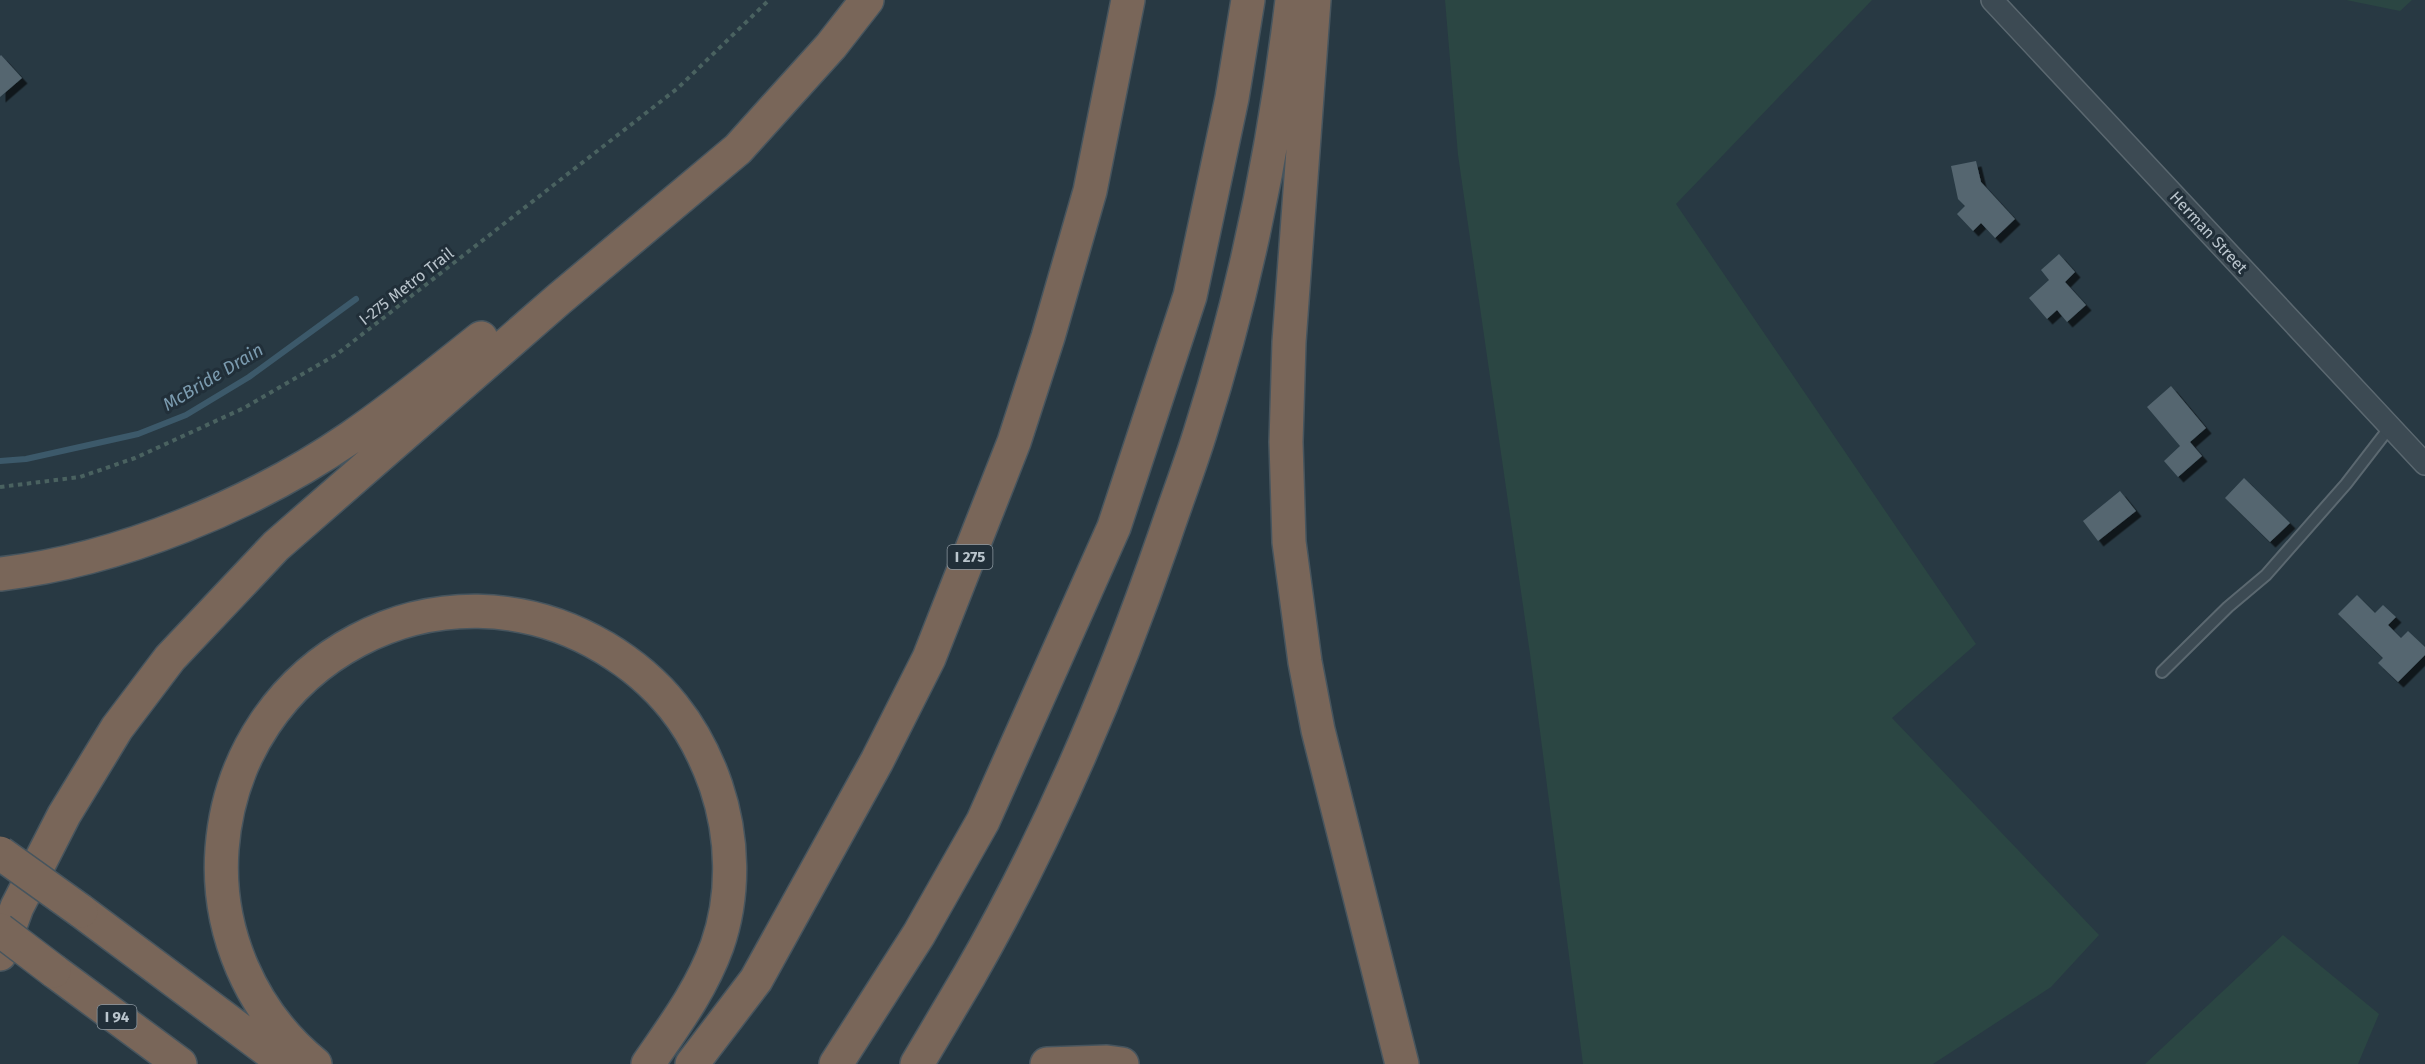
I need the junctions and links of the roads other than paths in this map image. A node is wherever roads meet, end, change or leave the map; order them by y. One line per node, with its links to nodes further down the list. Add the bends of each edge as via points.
1 (867, 0): 7 (highway)
2 (1128, 0): 19 (highway, I 275, via 1090,191 1048,337 1014,442 929,658 756,980)
3 (1248, 0): 20 (highway, via 1232,98 1190,296 1114,527 983,821 919,934)
4 (1292, 0): 21 (highway, via 1266,170 1234,309 1201,429 1140,607 1043,833 970,974)
5 (1314, 0): 24 (highway, via 1289,342 1289,542 1318,730)
6 (1992, 0): 8 (street, Herman Street)
7 (785, 96): 10 (highway, via 409,396 349,439 227,508 162,534 87,556); 14 (highway, via 738,149 276,546 177,650 117,728 64,815 17,907)
8 (2390, 427): 9 (street, Herman Street); 11 (lane, via 2266,575)
9 (2425, 464)
10 (0, 574)
11 (2162, 672)
12 (0, 853): 16 (highway, bridge)
13 (0, 930): 15 (highway, I 94, bridge)
14 (0, 954)
15 (180, 1064)
16 (286, 1064)
17 (315, 1064): 18 (highway, via 282,1032 259,1002 228,928 220,865 229,803 238,773 265,722 292,688 339,650 402,621 470,610 537,619 584,636 624,660 656,685 684,721 708,764 723,808 729,854 727,902 718,943 699,989)
18 (648, 1064)
19 (692, 1064)
20 (836, 1064)
21 (916, 1064)
22 (1047, 1064): 23 (highway)
23 (1122, 1064)
24 (1402, 1064)

